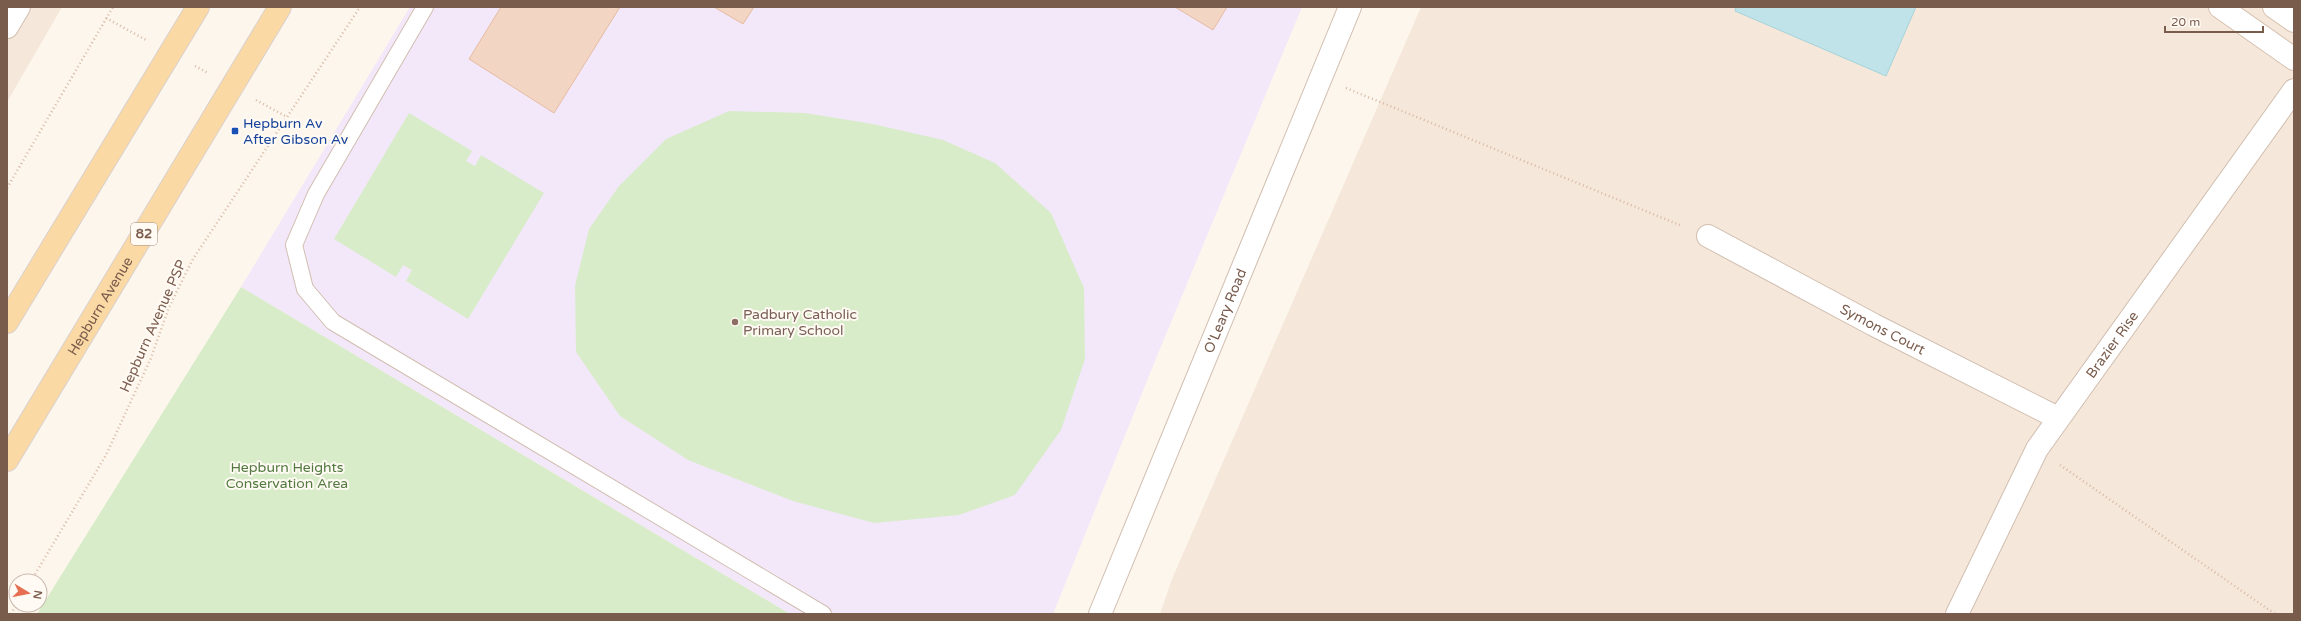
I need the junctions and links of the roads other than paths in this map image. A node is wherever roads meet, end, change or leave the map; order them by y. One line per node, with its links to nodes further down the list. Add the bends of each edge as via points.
1 (19, 7): 9 (street)
2 (198, 7): 13 (main road)
3 (280, 7): 15 (main road, Hepburn Avenue / 82)
4 (425, 7): 16 (lane, via 316,194 294,245 305,289 333,322)
5 (1350, 7): 17 (street, O'Leary Road)
6 (2220, 7): 10 (street)
7 (2274, 7): 8 (street)
8 (2294, 20)
9 (7, 27)
10 (2294, 59)
11 (2294, 90): 14 (street, Brazier Rise)
12 (1708, 236): 14 (street, Symons Court, via 1874,326)
13 (7, 322)
14 (2058, 418): 18 (street, Brazier Rise, via 2037,449)
15 (7, 460)
16 (823, 614)
17 (1100, 614)
18 (1956, 614)

